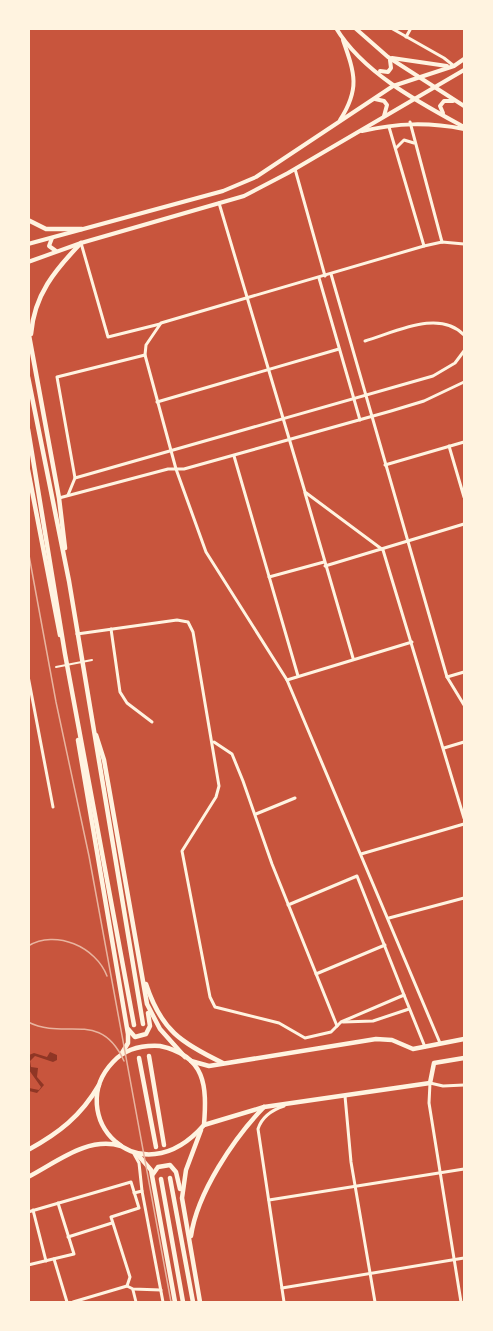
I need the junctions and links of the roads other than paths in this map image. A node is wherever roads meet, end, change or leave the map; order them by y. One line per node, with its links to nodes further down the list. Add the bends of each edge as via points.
1 (336, 28): 6 (main road)
2 (355, 28): 7 (main road)
3 (391, 28): 5 (street)
4 (411, 28): 5 (street)
5 (406, 38): 9 (street)
6 (343, 39): 10 (main road); 21 (main road, via 354,74 354,88 352,102)
7 (388, 57): 9 (main road); 10 (main road, via 388,72); 12 (main road)
8 (465, 59): 9 (main road)
9 (454, 66): 12 (main road)
10 (376, 70): 13 (main road)
11 (465, 70): 14 (main road)
12 (418, 76): 13 (main road); 14 (main road)
13 (393, 86): 15 (main road); 16 (main road)
14 (435, 88): 15 (main road); 17 (main road)
15 (414, 99): 19 (main road); 20 (main road)
16 (371, 100): 19 (main road, via 384,101); 21 (main road)
17 (456, 101): 18 (main road); 20 (main road, via 444,101 440,106)
18 (465, 106)
19 (384, 116): 25 (main road)
20 (445, 116): 24 (main road)
21 (338, 122): 31 (main road, via 256,177 223,191)
22 (410, 122): 23 (main road); 24 (main road); 26 (street)
23 (389, 125): 25 (main road); 27 (street)
24 (465, 128)
25 (358, 132): 28 (main road)
26 (415, 144): 27 (street, via 404,140); 33 (street)
27 (396, 148): 37 (street)
28 (295, 169): 29 (main road, via 244,196); 41 (street)
29 (219, 203): 35 (main road); 43 (street)
30 (28, 220): 31 (main road, via 46,229)
31 (82, 229): 32 (main road)
32 (53, 237): 34 (main road); 38 (main road, via 48,243 50,249)
33 (442, 242): 36 (street); 37 (street)
34 (28, 243)
35 (81, 243): 38 (main road); 44 (street, via 108,338); 48 (main road, via 43,289)
36 (465, 244)
37 (424, 246): 40 (street)
38 (59, 251): 39 (main road)
39 (28, 262)
40 (331, 274): 41 (street); 55 (street)
41 (325, 276): 42 (street)
42 (318, 278): 43 (street); 49 (street)
43 (247, 298): 44 (street); 52 (street)
44 (161, 323): 51 (street, via 146,345)
45 (28, 330): 48 (main road)
46 (465, 335): 47 (street, via 457,327 435,321)
47 (366, 341)
48 (31, 343): 74 (main road)
49 (339, 349): 52 (street); 56 (street)
50 (465, 351): 55 (street, via 455,363 433,376)
51 (145, 356): 57 (street); 70 (street, via 57,377)
52 (268, 370): 57 (street); 58 (street)
53 (28, 377): 80 (main road)
54 (465, 382): 59 (street, via 424,401)
55 (364, 394): 56 (street); 59 (street)
56 (354, 397): 58 (street); 60 (street)
57 (157, 402): 65 (street)
58 (282, 417): 62 (street); 65 (street)
59 (370, 417): 60 (street); 67 (street)
60 (360, 420): 62 (street)
61 (28, 429): 84 (main road)
62 (289, 440): 66 (street); 71 (street)
63 (465, 442): 64 (street)
64 (449, 446): 67 (street); 73 (street)
65 (170, 451): 68 (street); 70 (street)
66 (234, 456): 68 (street); 79 (street)
67 (385, 465): 76 (street)
68 (176, 469): 72 (street); 92 (street, via 206,552)
69 (28, 470): 84 (main road)
70 (75, 478): 72 (street)
71 (305, 492): 77 (street); 78 (street)
72 (68, 495): 74 (street)
73 (465, 497)
74 (59, 498): 80 (main road)
75 (465, 524): 76 (street)
76 (408, 542): 77 (street); 91 (street)
77 (383, 550): 78 (street); 83 (street)
78 (325, 564): 79 (street); 85 (street)
79 (269, 577): 90 (street)
80 (69, 580): 82 (main road)
81 (111, 629): 82 (street); 95 (street, via 120,692 127,703); 98 (street, via 188,622)
82 (77, 634): 96 (main road)
83 (412, 642): 85 (street); 100 (street)
84 (64, 654): 97 (main road)
85 (353, 658): 90 (street)
86 (92, 660): 87 (street)
87 (56, 667)
88 (465, 672): 91 (street)
89 (28, 676): 93 (street)
90 (298, 676): 92 (street)
91 (447, 677): 94 (street)
92 (287, 680): 106 (street)
93 (30, 691): 102 (street)
94 (465, 705)
95 (152, 722)
96 (93, 727): 111 (main road, via 104,760); 117 (main road)
97 (78, 728): 118 (main road); 120 (main road)
98 (213, 741): 103 (street, via 232,754); 119 (street, via 219,786 216,797 182,851 210,997 215,1007 279,1023 305,1038 331,1032)
99 (465, 742): 100 (street)
100 (444, 748): 104 (street)
101 (295, 798): 103 (street)
102 (53, 807)
103 (256, 814): 108 (street)
104 (465, 818)
105 (465, 824): 106 (street)
106 (362, 854): 109 (street)
107 (465, 898): 109 (street)
108 (288, 905): 110 (street, via 357,876); 112 (street)
109 (389, 918): 122 (street)
110 (385, 945): 112 (street); 113 (street)
111 (141, 968): 114 (main road); 129 (main road, via 156,1011 171,1032)
112 (316, 974): 119 (street)
113 (404, 995): 115 (street); 116 (street)
114 (147, 1004): 120 (main road, via 148,1032 135,1037); 127 (main road, via 160,1029)
115 (410, 1009): 116 (street, via 373,1021); 123 (street)
116 (341, 1022): 119 (street)
117 (143, 1024)
118 (134, 1025)
119 (337, 1026)
120 (127, 1027): 125 (main road, via 128,1043)
121 (465, 1039): 122 (main road)
122 (440, 1043): 123 (main road)
123 (425, 1047): 129 (main road, via 413,1049 392,1040 376,1040)
124 (148, 1056): 137 (main road)
125 (119, 1057): 127 (main road, via 153,1046); 130 (main road)
126 (140, 1058): 139 (main road)
127 (187, 1058): 129 (main road, via 208,1066); 136 (main road, via 206,1088)
128 (465, 1058): 131 (main road, via 434,1063)
129 (223, 1063)
130 (100, 1082): 138 (main road, via 100,1119); 140 (main road, via 73,1120 59,1133)
131 (430, 1083): 132 (street); 133 (main road); 143 (street, via 429,1103)
132 (465, 1085)
133 (345, 1096): 134 (main road); 148 (street)
134 (284, 1106): 135 (main road); 152 (street, via 271,1111 258,1130)
135 (264, 1107): 136 (main road); 158 (main road, via 237,1140 215,1177 197,1212)
136 (203, 1127): 141 (main road, via 186,1144 170,1152); 151 (main road, via 186,1170)
137 (164, 1145)
138 (121, 1146): 141 (main road); 145 (main road, via 109,1142 88,1146)
139 (156, 1147)
140 (28, 1150)
141 (134, 1152): 144 (main road, via 147,1162); 149 (street)
142 (465, 1169): 143 (street)
143 (440, 1173): 148 (street); 161 (street)
144 (153, 1176): 151 (main road, via 158,1167 173,1167); 175 (main road)
145 (28, 1177)
146 (170, 1178): 177 (main road)
147 (161, 1179): 176 (main road)
148 (355, 1187): 152 (street); 164 (street)
149 (142, 1191): 150 (street); 168 (street)
150 (134, 1193): 153 (street, via 131,1182); 156 (street, via 139,1208 111,1217)
151 (182, 1198): 158 (main road)
152 (269, 1200): 166 (street)
153 (58, 1203): 154 (street); 157 (street)
154 (33, 1210): 155 (street); 162 (street)
155 (28, 1212)
156 (113, 1223): 157 (street); 165 (street, via 130,1277)
157 (68, 1237): 160 (street, via 74,1254)
158 (190, 1245): 178 (main road)
159 (465, 1258): 161 (street)
160 (54, 1259): 162 (street); 170 (street)
161 (453, 1260): 164 (street); 181 (street)
162 (46, 1261): 163 (street)
163 (28, 1265)
164 (370, 1273): 166 (street); 180 (street)
165 (127, 1286): 167 (street); 169 (street)
166 (282, 1288): 179 (street)
167 (133, 1289): 168 (street); 173 (street)
168 (162, 1290): 174 (street)
169 (91, 1297): 171 (street); 172 (street)
170 (67, 1302)
171 (73, 1302)
172 (93, 1302)
173 (136, 1302)
174 (164, 1302)
175 (175, 1302)
176 (183, 1302)
177 (193, 1302)
178 (200, 1302)
179 (284, 1302)
180 (375, 1302)
181 (461, 1302)

